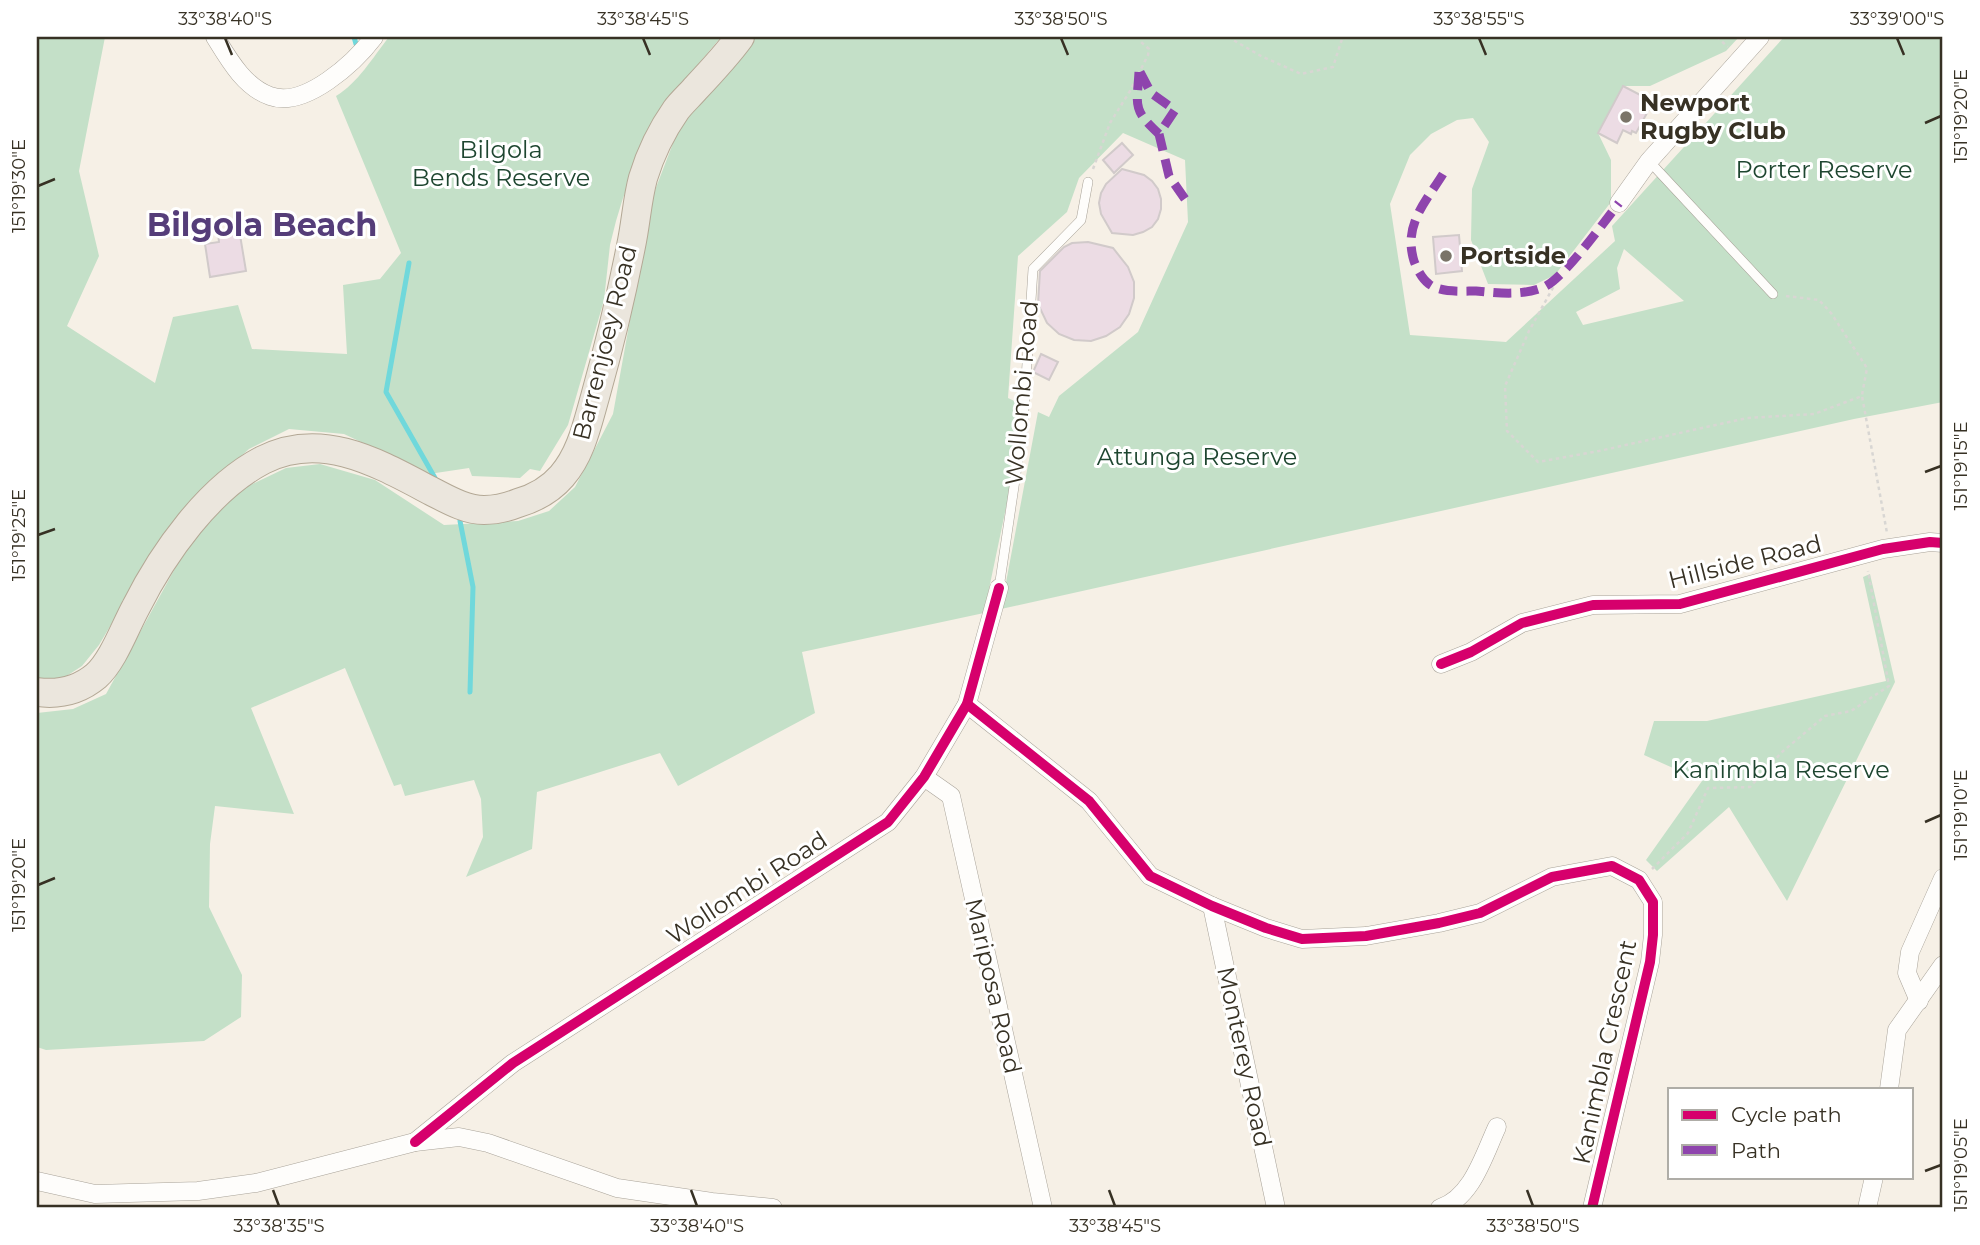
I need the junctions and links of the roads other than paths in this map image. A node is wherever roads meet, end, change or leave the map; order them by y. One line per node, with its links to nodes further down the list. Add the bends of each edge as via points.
1 (215, 37): 2 (street, via 251,84 278,98 295,96 331,79)
2 (374, 37)
3 (740, 37): 12 (main road, Barrenjoey Road, via 676,110 654,149 643,179 606,359 584,436 556,482 523,502 472,509 368,458 316,448 271,456 228,484 181,535 99,674 63,693)
4 (1760, 37): 5 (street)
5 (1649, 161): 7 (street); 8 (lane)
6 (1088, 182): 10 (lane, Wollombi Road, via 1081,220 1033,269 1023,426)
7 (1619, 203)
8 (1773, 294)
9 (1943, 543): 11 (street, Hillside Road, via 1889,548 1681,604 1593,605 1522,623)
10 (999, 588): 13 (street, Wollombi Road)
11 (1441, 664)
12 (37, 692)
13 (967, 704): 14 (street, Wollombi Road); 16 (street, via 1089,801 1150,876)
14 (924, 777): 21 (street, Wollombi Road, via 888,822 513,1063); 25 (street, Mariposa Road, via 951,796)
15 (1943, 878): 18 (street, via 1910,952 1907,973)
16 (1212, 906): 26 (street, Monterey Road); 28 (street, Kanimbla Crescent, via 1302,939 1366,936 1480,914 1552,877 1612,866 1639,880 1653,902 1650,962)
17 (1943, 965): 18 (street)
18 (1919, 1001): 19 (street, via 1897,1030)
19 (1889, 1088)
20 (1497, 1127): 27 (street, via 1467,1191)
21 (415, 1142): 23 (street, via 256,1183 198,1191 95,1194); 24 (street, via 459,1137 617,1188)
22 (1874, 1178): 29 (street)
23 (37, 1181)
24 (774, 1208)
25 (1043, 1208)
26 (1276, 1208)
27 (1440, 1208)
28 (1592, 1208)
29 (1867, 1208)

